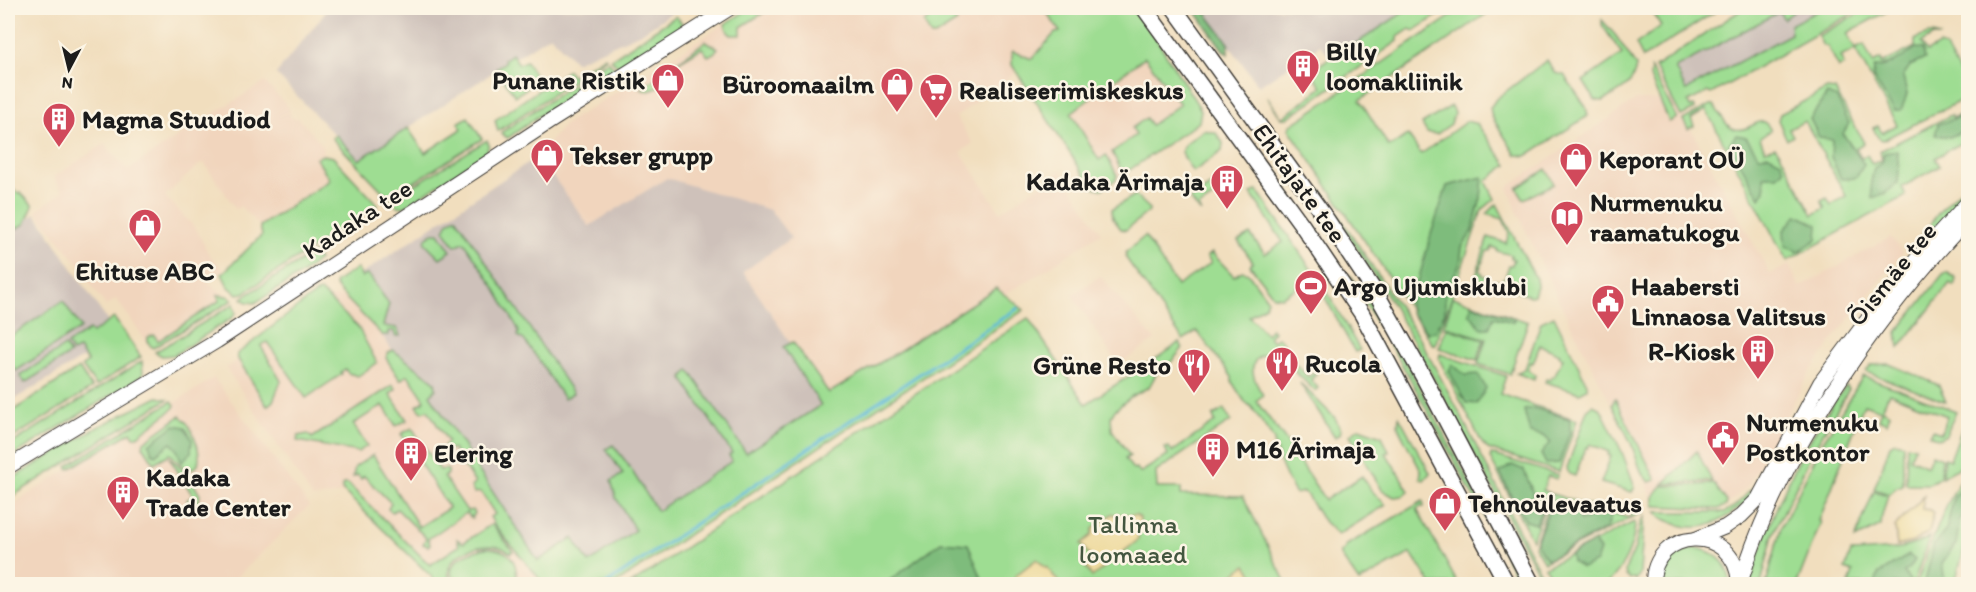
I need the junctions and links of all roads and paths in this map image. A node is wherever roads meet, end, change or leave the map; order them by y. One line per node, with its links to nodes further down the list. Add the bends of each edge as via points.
1 (730, 8): 6 (main road, Kadaka tee, via 622,74 217,341)
2 (1144, 8): 9 (main road, Ehitajate tee, via 1362,314)
3 (1174, 8): 10 (main road, Ehitajate tee, via 1379,298)
4 (1968, 202): 7 (main road, Õismäe tee, via 1877,307 1820,383 1755,504 1725,527)
5 (1968, 219): 13 (main road, Õismäe tee, via 1888,314 1820,411 1765,520)
6 (8, 467)
7 (1696, 539): 8 (main road, Õismäe tee, via 1671,547); 13 (main road, via 1713,542 1727,552 1736,566)
8 (1655, 568): 11 (main road); 12 (main road)
9 (1507, 585)
10 (1532, 585)
11 (1641, 585)
12 (1653, 585)
13 (1739, 585)

